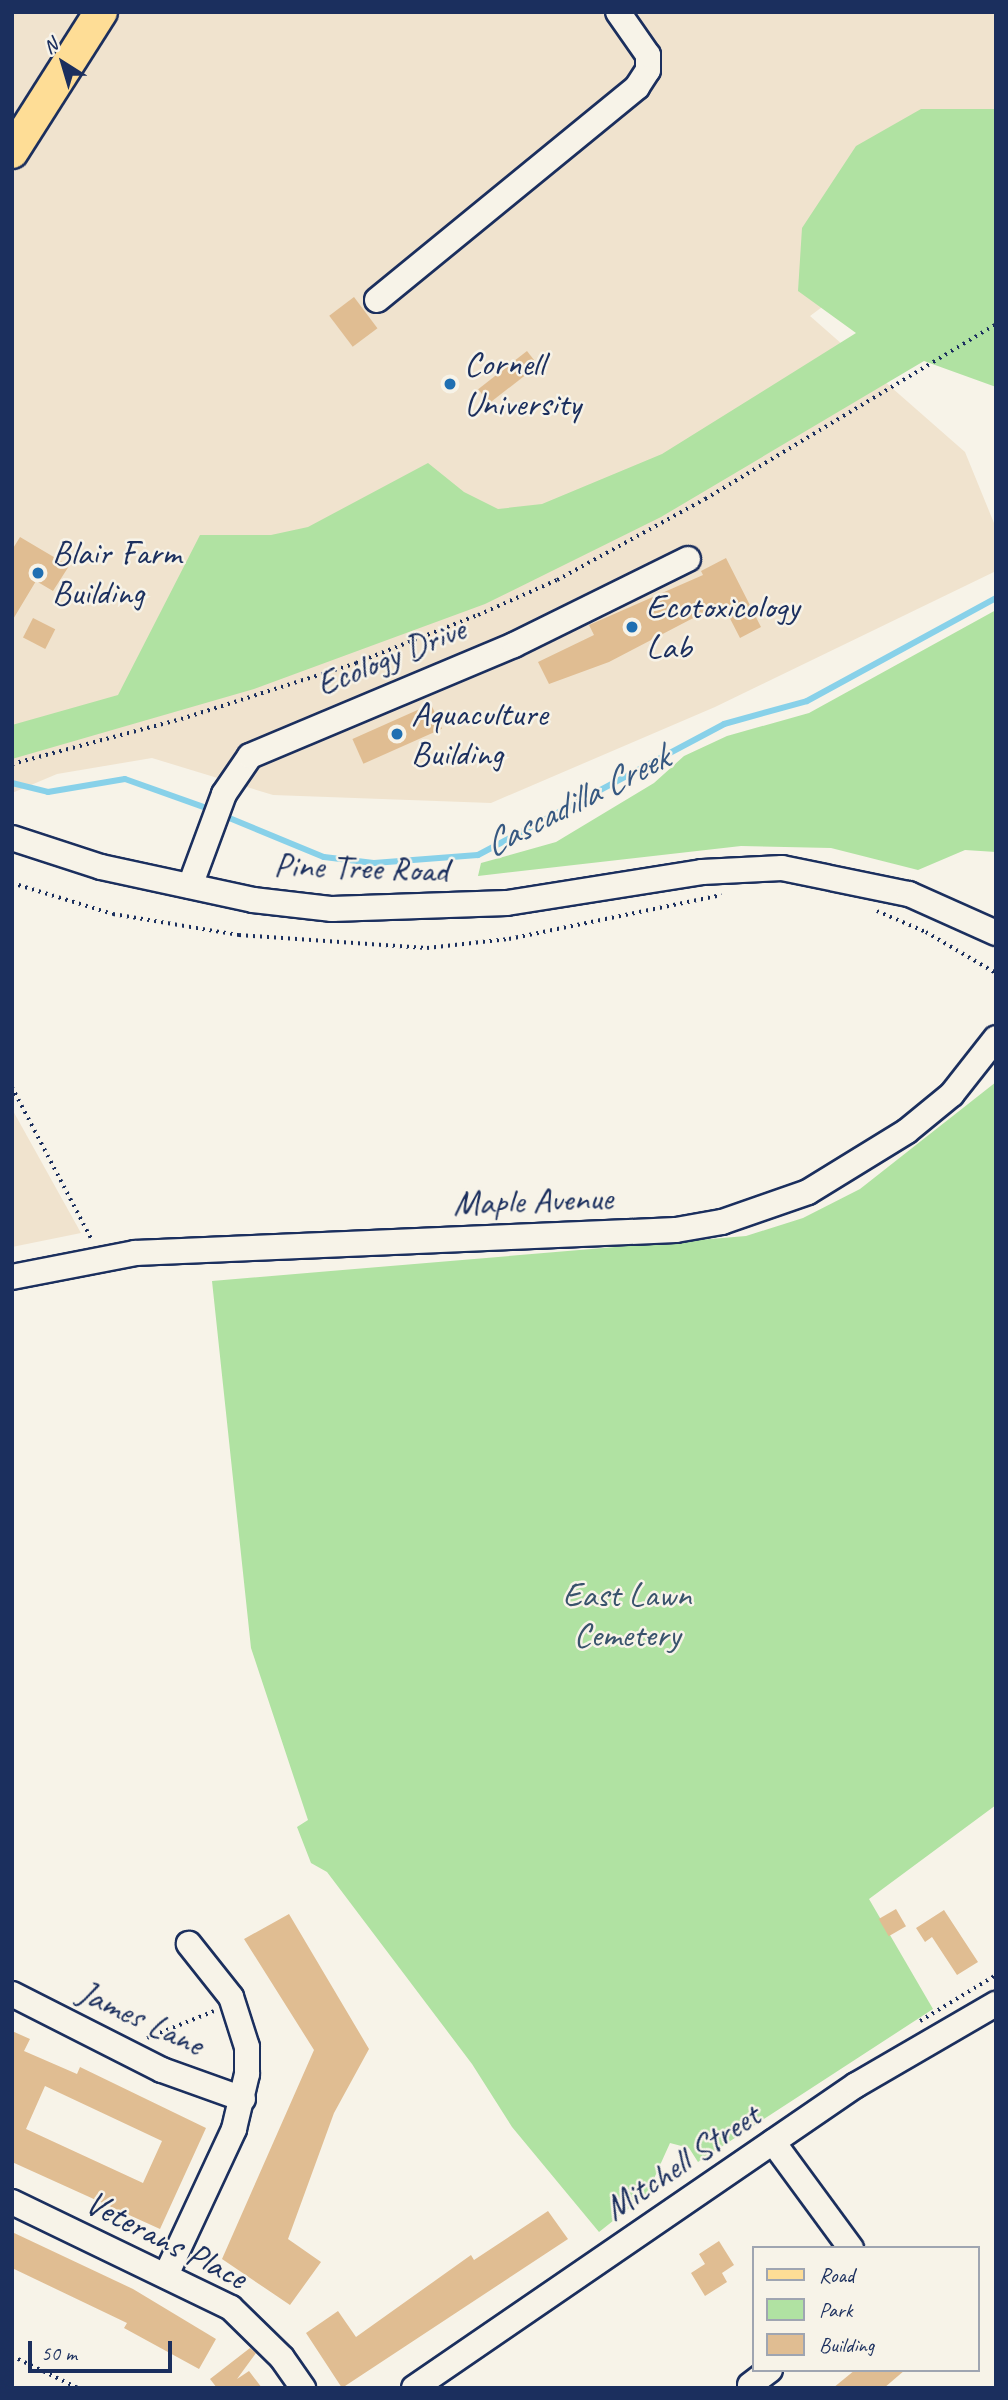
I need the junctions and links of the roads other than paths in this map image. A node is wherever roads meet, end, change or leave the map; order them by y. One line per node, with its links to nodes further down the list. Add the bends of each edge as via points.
1 (101, 12): 3 (main road)
2 (618, 12): 4 (street, via 648,55 648,70 637,87)
3 (12, 152)
4 (377, 300)
5 (688, 559): 7 (street, Ecology Drive, via 514,645 250,756 225,794)
6 (12, 838): 7 (street, Pine Tree Road, via 101,867)
7 (190, 886): 8 (street, Pine Tree Road, via 332,909 419,910 507,904 702,872 782,868 909,894)
8 (996, 933)
9 (996, 1038): 10 (street, Maple Avenue, via 952,1094 896,1139 808,1192 722,1222 676,1230 135,1253)
10 (12, 1278)
11 (189, 1944): 14 (street, via 218,1976 241,2022 247,2047)
12 (12, 1994): 14 (street, James Lane, via 162,2070)
13 (996, 2004): 15 (street, Mitchell Street, via 856,2085)
14 (243, 2099): 18 (street)
15 (773, 2142): 17 (street); 22 (street, Mitchell Street)
16 (12, 2202): 18 (street, Veterans Place)
17 (850, 2246)
18 (167, 2273): 21 (street, Veterans Place, via 253,2326)
19 (767, 2372): 20 (street)
20 (750, 2385)
21 (303, 2388)
22 (414, 2388)

